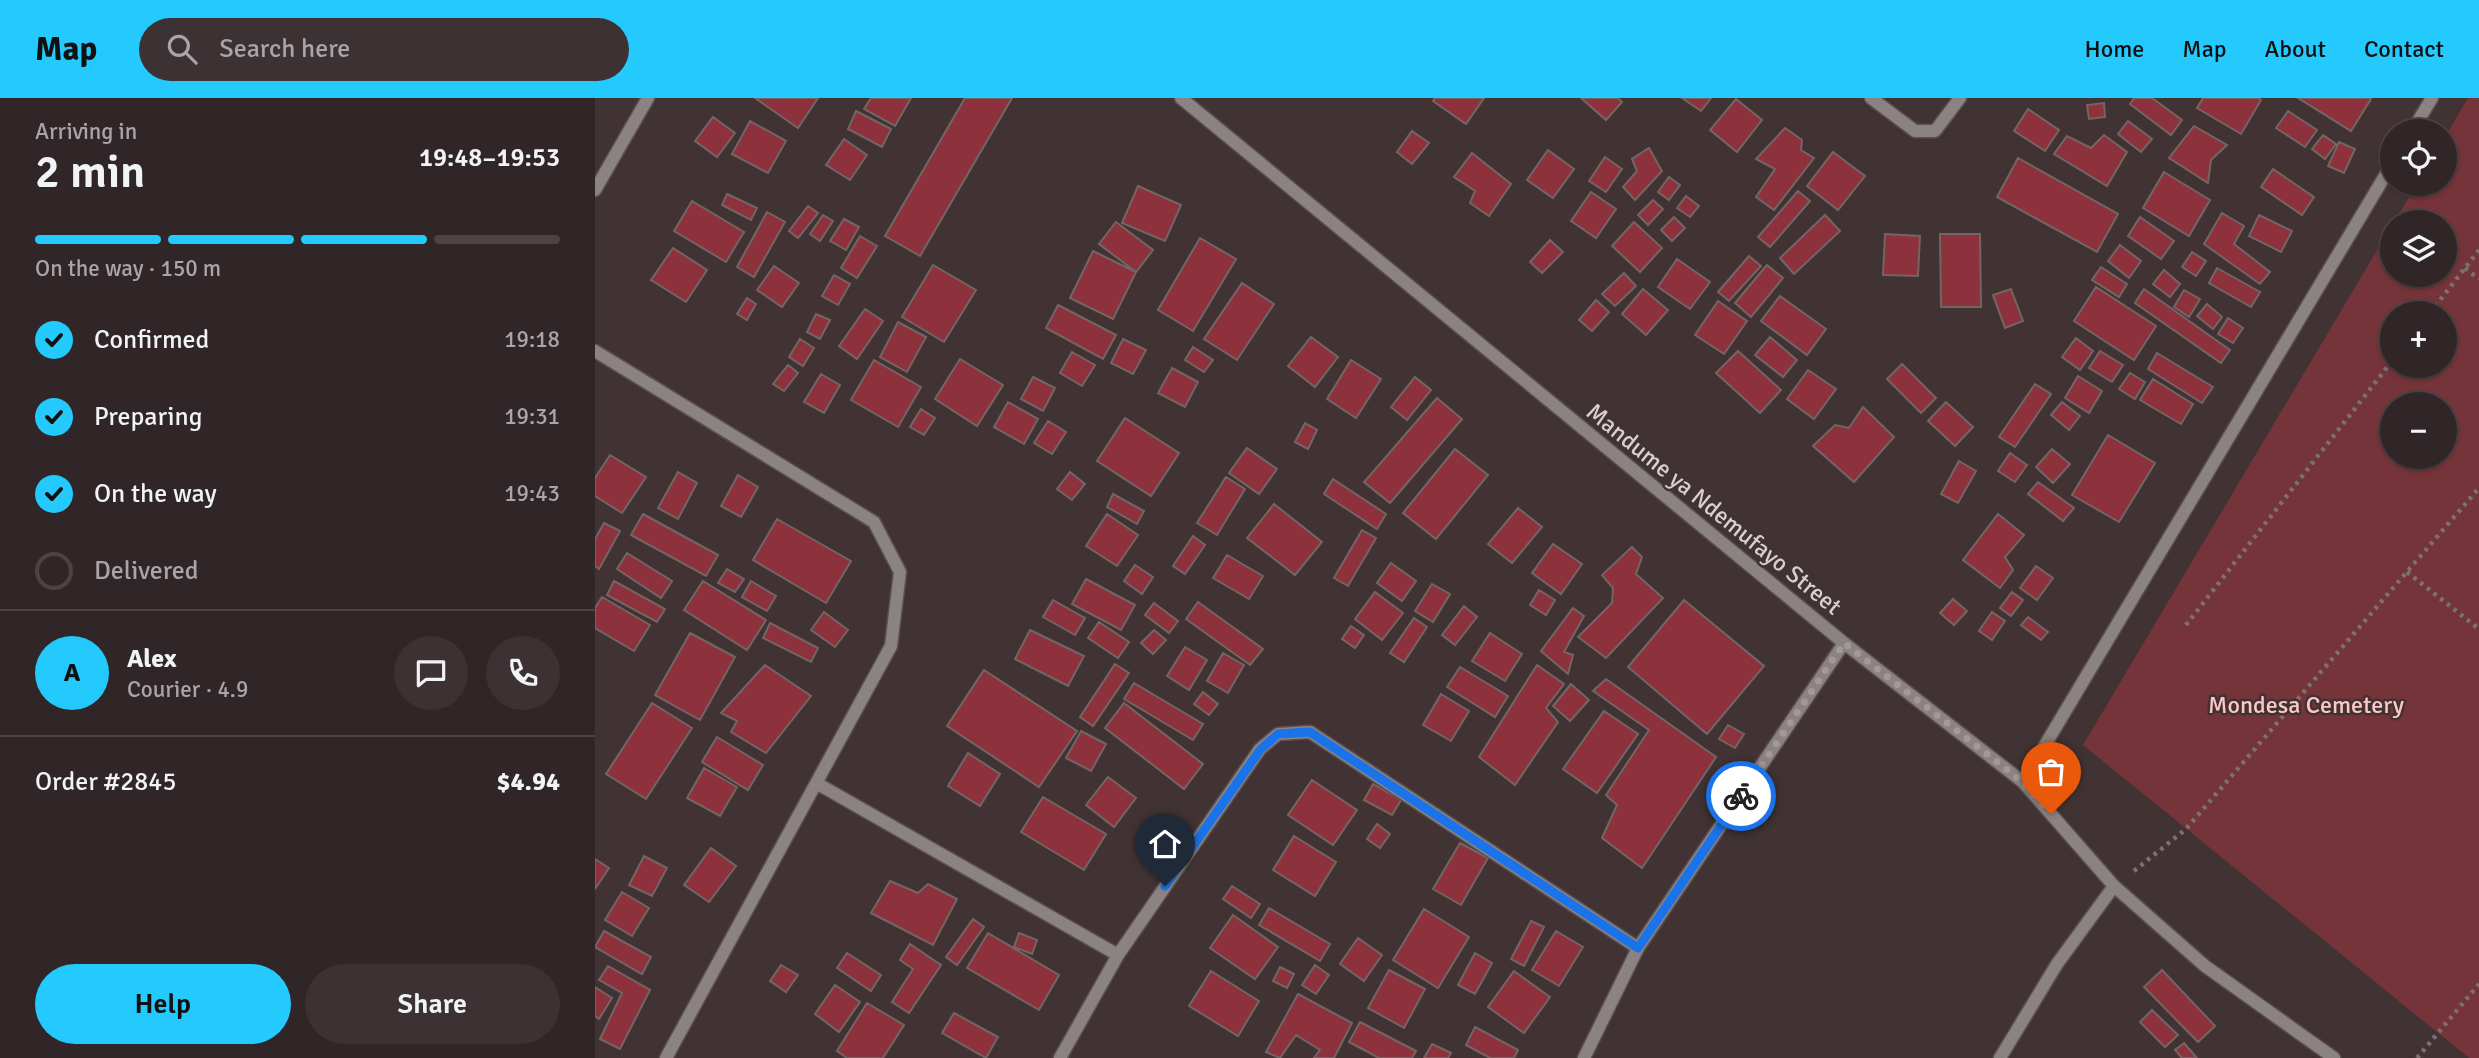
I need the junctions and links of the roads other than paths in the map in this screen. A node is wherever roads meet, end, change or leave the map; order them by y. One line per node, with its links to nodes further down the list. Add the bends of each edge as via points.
1 (648, 98): 8 (street)
2 (1181, 98): 10 (street, Mandume ya Ndemufayo Street)
3 (1871, 98): 4 (street, via 1915,131 1935,131)
4 (1960, 98)
5 (2432, 98): 6 (street)
6 (2419, 119)
7 (2380, 184): 11 (street)
8 (595, 190)
9 (595, 351): 12 (street, via 874,522 900,572 891,646)
10 (1844, 643): 11 (street, Mandume ya Ndemufayo Street); 14 (street)
11 (2023, 782): 13 (street, Mandume ya Ndemufayo Street)
12 (818, 784): 15 (street); 17 (street)
13 (2114, 887): 16 (street, via 2057,964); 20 (street, Mandume ya Ndemufayo Street, via 2205,966)
14 (1638, 948): 15 (street, via 1310,732 1278,734 1260,750); 19 (street)
15 (1118, 955): 18 (street)
16 (2001, 1057)
17 (666, 1058)
18 (1060, 1058)
19 (1584, 1058)
20 (2334, 1058)

